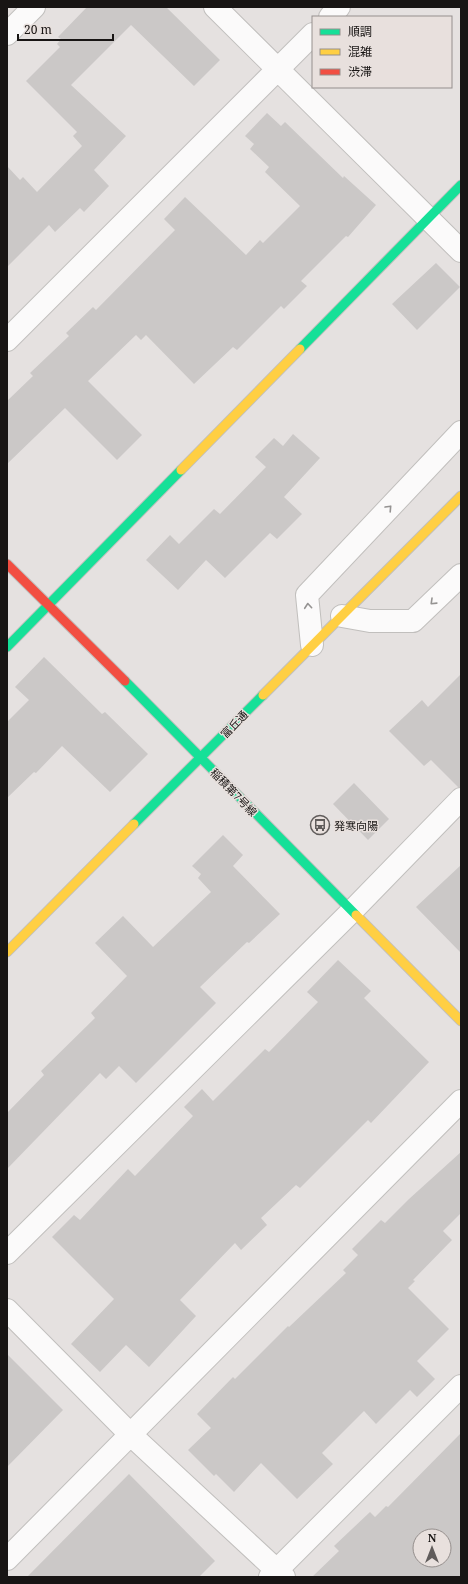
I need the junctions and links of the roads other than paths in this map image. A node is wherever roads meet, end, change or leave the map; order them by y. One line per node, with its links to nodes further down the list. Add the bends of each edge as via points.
1 (34, 7): 5 (street)
2 (215, 7): 7 (street)
3 (340, 7): 4 (street)
4 (331, 16)
5 (7, 34)
6 (312, 35): 7 (street)
7 (277, 70): 9 (street); 11 (street)
8 (461, 185): 9 (street)
9 (428, 217): 10 (street); 16 (street)
10 (461, 251)
11 (7, 340)
12 (461, 432): 18 (street, one-way to 12, via 307,595)
13 (461, 496): 17 (street, 富丘通)
14 (7, 564): 16 (street, 稲積第7号線)
15 (461, 575): 17 (street, one-way to 17, via 413,621 370,621)
16 (49, 604): 19 (street); 20 (street, 稲積第7号線)
17 (342, 616): 18 (street, 富丘通)
18 (312, 645): 20 (street, 富丘通)
19 (7, 646)
20 (201, 758): 22 (street, 稲積第7号線); 23 (street, 富丘通)
21 (461, 799): 22 (street)
22 (351, 912): 24 (street, 稲積第7号線); 26 (street)
23 (7, 952)
24 (461, 1021)
25 (461, 1101): 29 (street)
26 (7, 1253)
27 (7, 1310): 29 (street)
28 (461, 1386): 31 (street)
29 (131, 1435): 30 (street); 31 (street)
30 (7, 1559)
31 (277, 1575)

